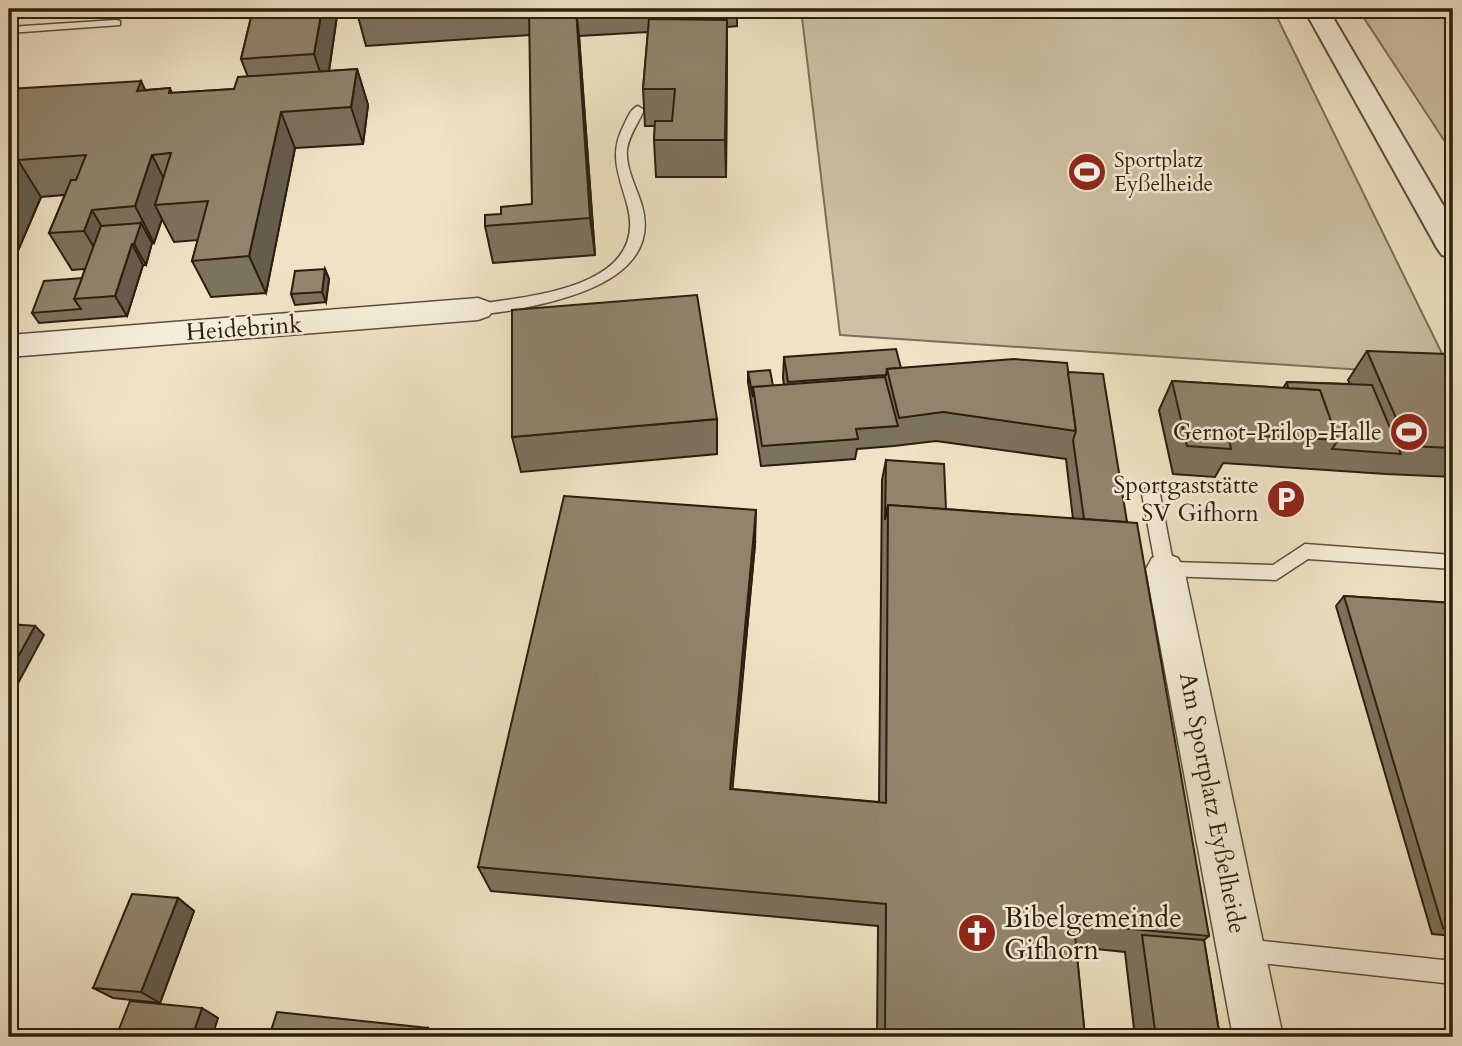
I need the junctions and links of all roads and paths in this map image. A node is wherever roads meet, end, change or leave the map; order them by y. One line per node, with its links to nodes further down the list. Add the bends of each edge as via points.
1 (1316, 9): 5 (street)
2 (116, 23): 3 (lane)
3 (9, 30)
4 (638, 110): 6 (lane, via 620,150 638,223 633,248 611,275 573,292)
5 (1453, 248)
6 (478, 309): 7 (street, Heidebrink)
7 (9, 346)
8 (1151, 494): 10 (lane)
9 (1453, 562): 10 (lane, via 1305,551 1276,573)
10 (1165, 569): 11 (street, Am Sportplatz Eyßelheide)
11 (1243, 950): 12 (lane); 13 (street, Am Sportplatz Eyßelheide)
12 (1453, 973)
13 (1258, 1037)

